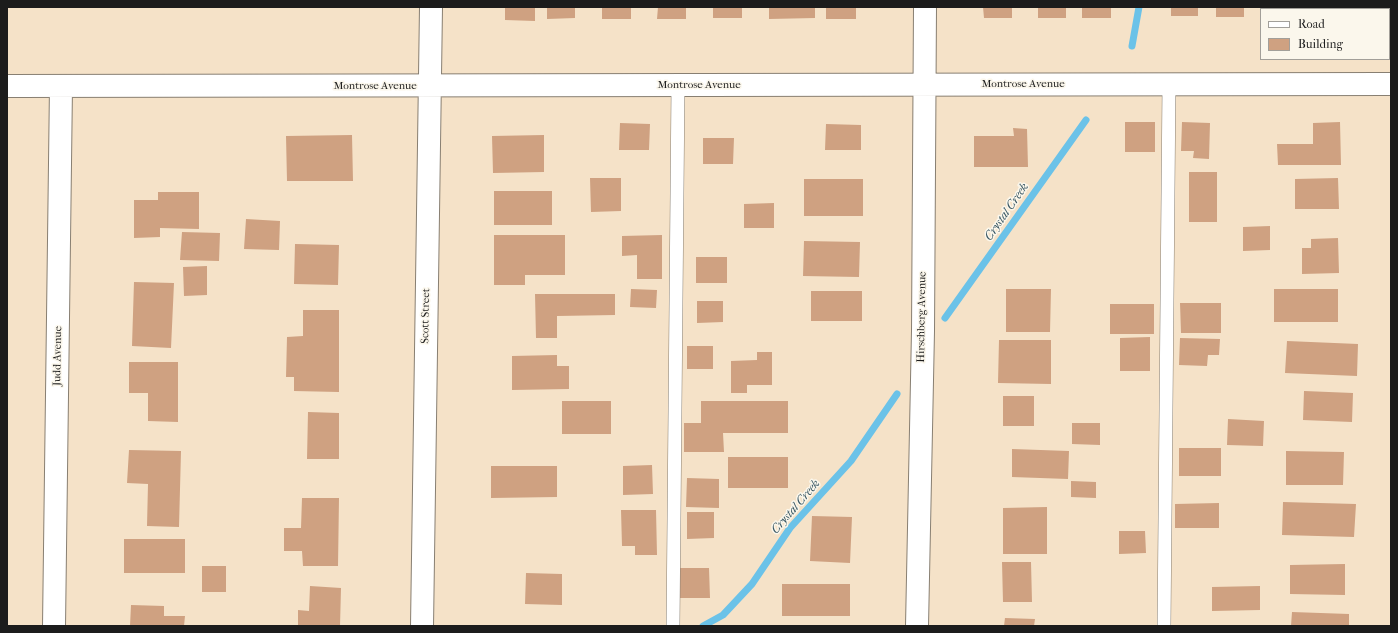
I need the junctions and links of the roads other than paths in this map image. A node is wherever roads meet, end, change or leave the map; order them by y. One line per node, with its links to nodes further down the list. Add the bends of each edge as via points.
1 (431, 7): 9 (street, Scott Street)
2 (925, 7): 6 (street, Hirschberg Avenue)
3 (1169, 84): 4 (street, Montrose Avenue); 6 (street, Montrose Avenue); 14 (lane)
4 (1391, 84)
5 (678, 85): 6 (street, Montrose Avenue); 9 (street, Montrose Avenue); 12 (lane)
6 (924, 85): 13 (street, Hirschberg Avenue, via 923,331)
7 (7, 86): 8 (street, Montrose Avenue)
8 (61, 86): 9 (street, Montrose Avenue); 10 (street, Judd Avenue)
9 (430, 86): 11 (street, Scott Street)
10 (54, 626)
11 (422, 626)
12 (673, 626)
13 (917, 626)
14 (1164, 626)

